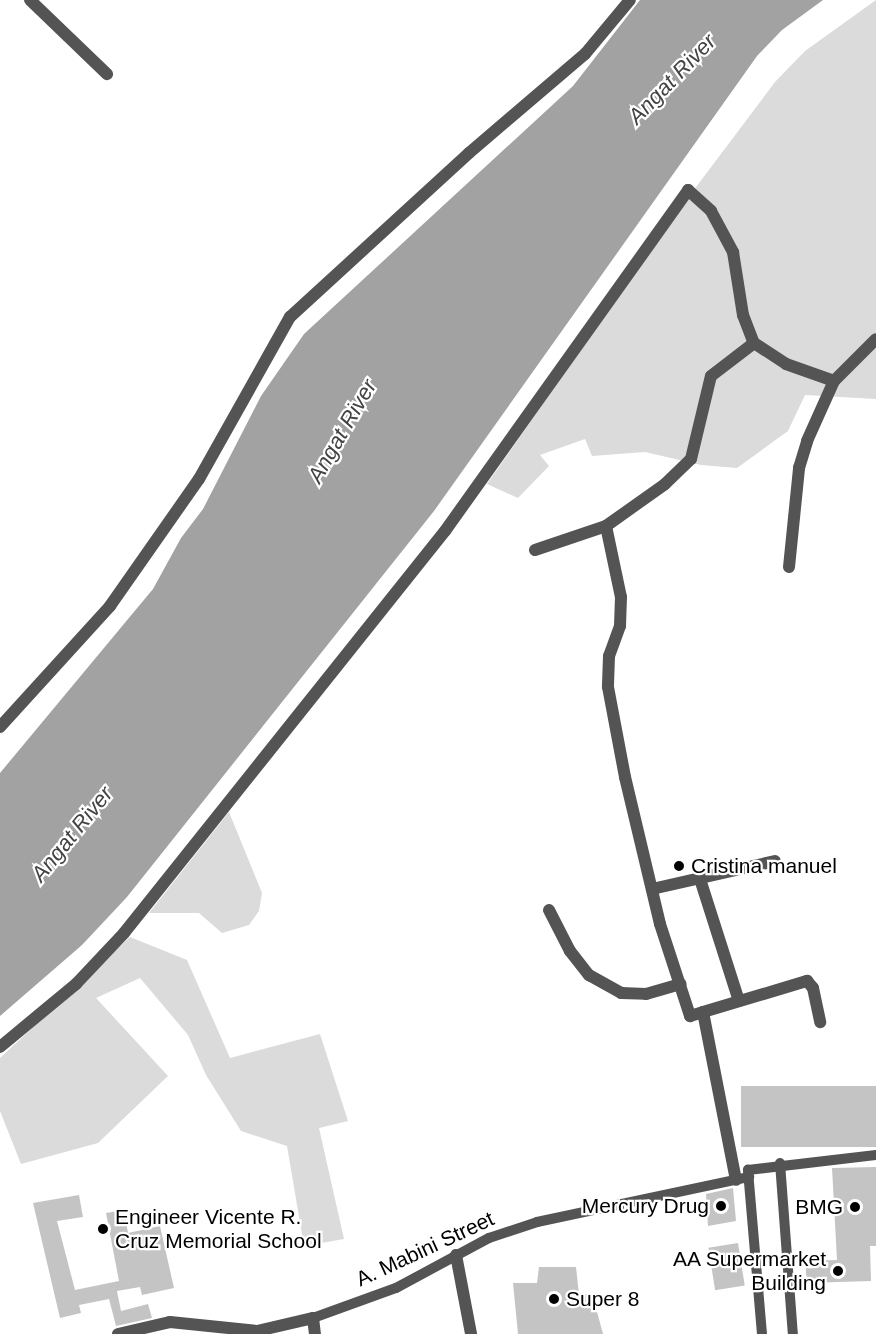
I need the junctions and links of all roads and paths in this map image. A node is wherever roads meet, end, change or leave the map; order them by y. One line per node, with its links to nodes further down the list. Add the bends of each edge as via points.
1 (30, 0): 3 (street)
2 (630, 0): 10 (street, via 585,54 290,317 199,479 110,606)
3 (107, 74)
4 (876, 339): 6 (street)
5 (754, 343): 6 (street, via 786,364); 7 (street, via 711,376 691,459 666,483); 19 (street, via 743,315 733,252 711,211 688,190 445,531 132,924 76,984)
6 (834, 381): 9 (street, via 799,468)
7 (606, 526): 8 (street); 13 (street, via 621,597 620,626 609,656 608,687)
8 (535, 550)
9 (789, 567)
10 (0, 727)
11 (775, 861): 12 (street)
12 (700, 879): 13 (street); 16 (street)
13 (652, 889): 15 (street)
14 (549, 910): 15 (street, via 570,951 597,980 621,993 646,994)
15 (681, 984): 17 (street, via 690,1016)
16 (739, 1001): 17 (street); 18 (street, via 807,981 813,988)
17 (703, 1012): 23 (street)
18 (820, 1022)
19 (0, 1047)
20 (876, 1155): 21 (street, A. Mabini Street)
21 (780, 1163): 22 (street, A. Mabini Street); 30 (street)
22 (748, 1174): 23 (street, A. Mabini Street); 29 (street)
23 (735, 1180): 24 (street, A. Mabini Street, via 537,1222 489,1238)
24 (456, 1255): 25 (street, A. Mabini Street, via 396,1288); 28 (street)
25 (313, 1318): 26 (street, A. Mabini Street, via 257,1331 170,1322); 27 (street)
26 (118, 1334)
27 (315, 1334)
28 (471, 1334)
29 (762, 1334)
30 (793, 1334)

